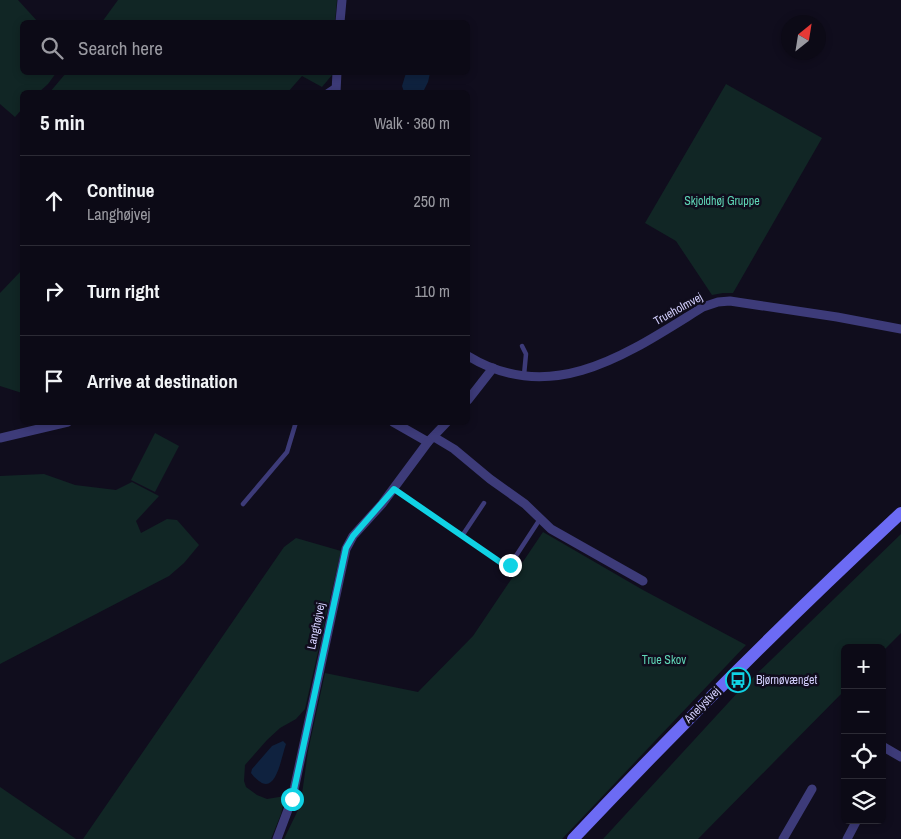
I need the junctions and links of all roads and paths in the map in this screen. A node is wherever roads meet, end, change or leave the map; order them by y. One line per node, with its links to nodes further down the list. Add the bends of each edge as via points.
1 (342, 0): 2 (street)
2 (340, 20)
3 (337, 75): 4 (street)
4 (336, 89)
5 (901, 329): 9 (street, Trueholmvej, via 739,301 718,302 703,307 594,368 549,377)
6 (522, 346): 9 (lane)
7 (470, 357): 8 (street, Trueholmvej)
8 (493, 368): 9 (street, Trueholmvej); 10 (street)
9 (529, 376)
10 (470, 397)
11 (55, 425): 15 (street)
12 (295, 425): 19 (lane, via 287,452)
13 (400, 425): 16 (street)
14 (444, 425): 16 (street, Langhøjvej)
15 (0, 438)
16 (431, 439): 17 (street, Langhøjvej); 21 (street, via 454,449)
17 (394, 489): 22 (lane); 28 (street, Langhøjvej, via 346,548 292,799)
18 (484, 503): 22 (lane)
19 (244, 504)
20 (901, 513): 29 (street, Anelystvej, via 670,736)
21 (540, 518): 22 (lane, via 510,565 503,564); 23 (street, via 567,540)
22 (462, 536)
23 (643, 581)
24 (886, 748): 25 (street)
25 (901, 757)
26 (812, 789): 30 (street)
27 (855, 824): 31 (street)
28 (277, 839)
29 (573, 839)
30 (783, 839)
31 (847, 839)

